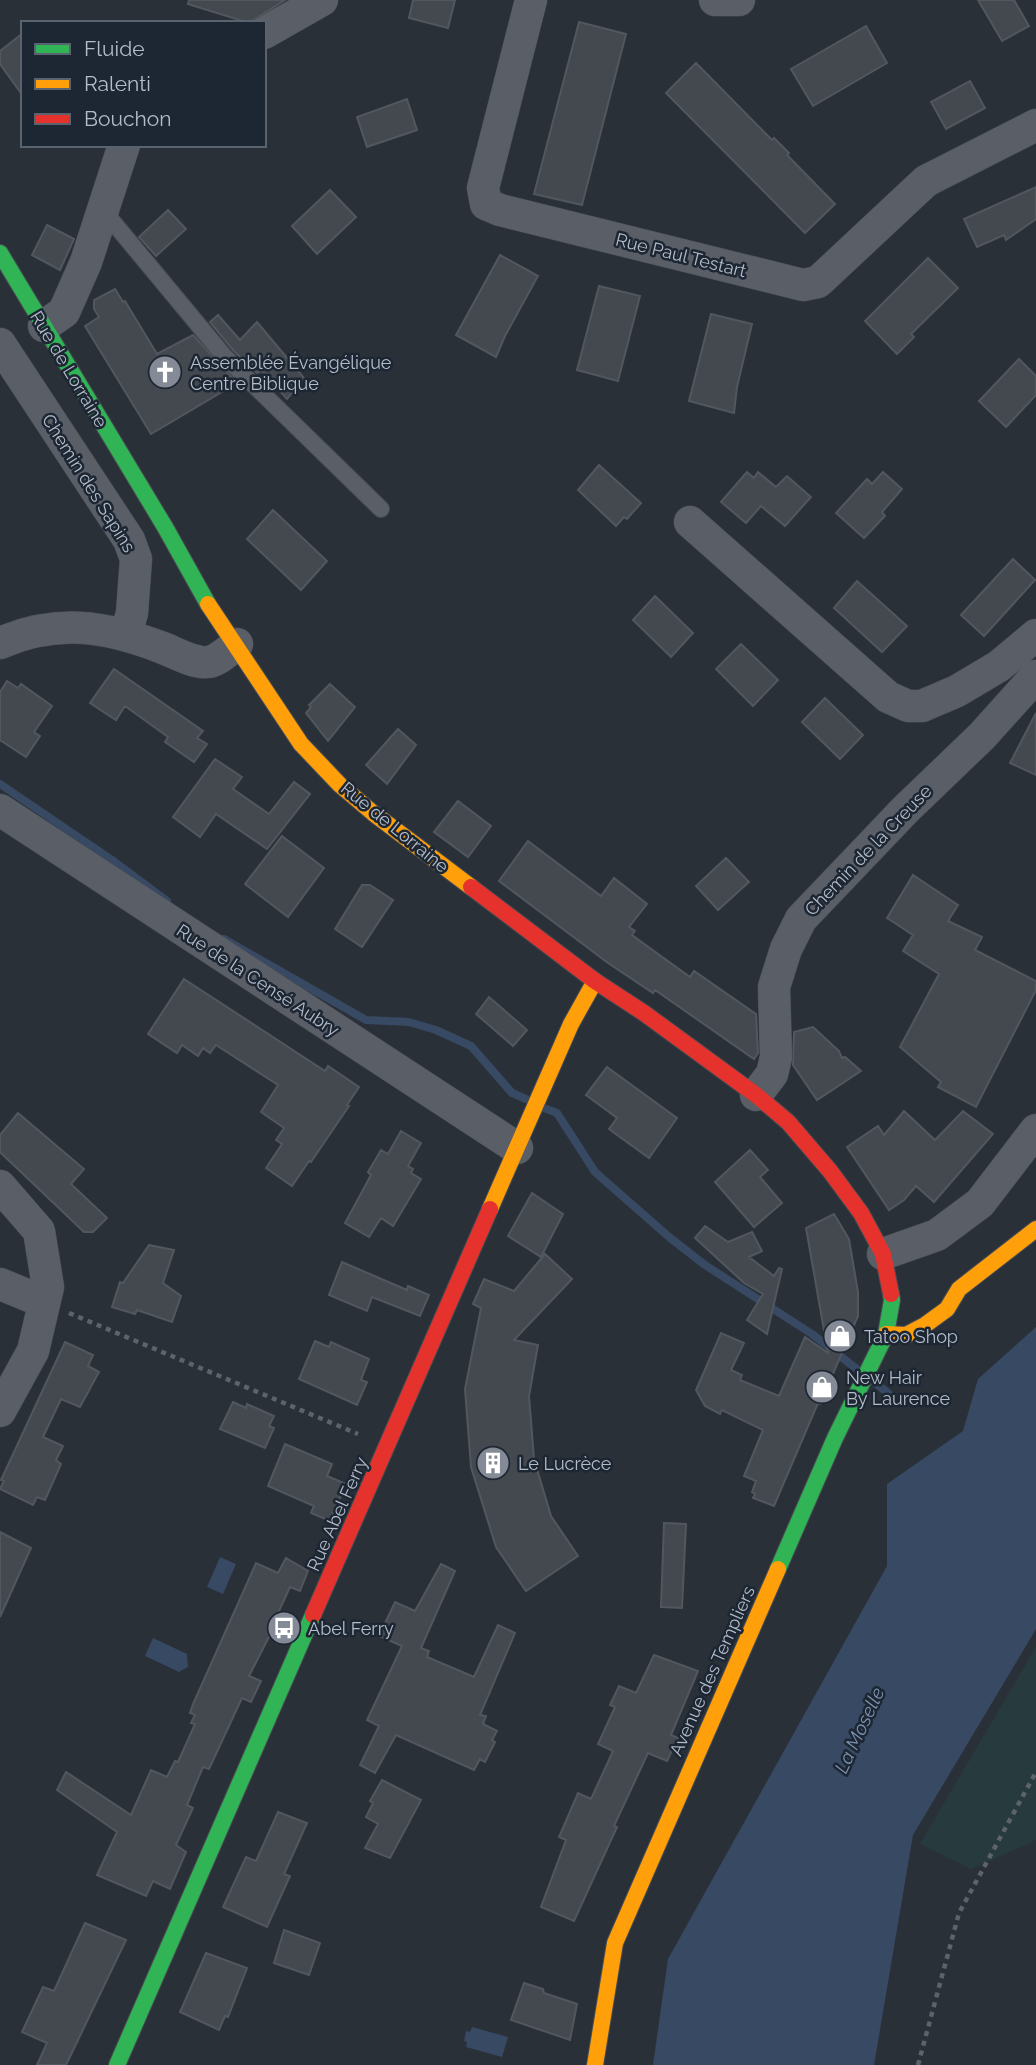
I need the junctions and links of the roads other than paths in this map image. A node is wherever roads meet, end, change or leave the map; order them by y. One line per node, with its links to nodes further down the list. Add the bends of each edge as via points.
1 (322, 0): 5 (street)
2 (531, 0): 6 (street, Rue Paul Testart, via 483,188 486,204 500,210 803,285 818,282 926,181)
3 (715, 0): 4 (street)
4 (739, 0)
5 (266, 32)
6 (1036, 125)
7 (123, 147): 8 (street)
8 (103, 210): 10 (street, via 64,312); 12 (lane, via 225,357)
9 (0, 253): 10 (street, Rue de Lorraine)
10 (44, 326): 17 (street, Rue de Lorraine, via 202,594)
11 (0, 344): 14 (street, Chemin des Sapins, via 129,540 136,559)
12 (381, 509)
13 (690, 522): 15 (street, via 888,697 908,706 922,706 957,691 999,666)
14 (126, 634): 16 (street, via 65,625); 17 (street, via 210,662)
15 (1036, 635)
16 (0, 643)
17 (237, 644): 20 (street, Rue de Lorraine, via 302,744 340,785)
18 (1036, 676): 21 (street, Chemin de la Creuse, via 801,919 774,987 776,1058 772,1074)
19 (0, 810): 23 (street, Rue de la Censé Aubry)
20 (595, 981): 21 (street, Rue de Lorraine); 23 (street, Rue Abel Ferry, via 571,1024)
21 (757, 1095): 26 (street, Rue de Lorraine, via 788,1122 830,1171 861,1213)
22 (1036, 1130): 26 (street, via 980,1203 937,1235)
23 (517, 1148): 35 (street, Rue Abel Ferry)
24 (0, 1186): 32 (street, via 39,1231 48,1287)
25 (1036, 1229): 28 (street)
26 (883, 1254): 31 (street, Rue de Lorraine)
27 (0, 1283): 32 (street)
28 (959, 1289): 29 (street); 33 (street, via 947,1309 925,1325 906,1335)
29 (934, 1294)
30 (910, 1299): 31 (street)
31 (892, 1300): 33 (street, Avenue des Templiers)
32 (44, 1302): 34 (street, via 33,1351)
33 (886, 1334): 36 (street, Avenue des Templiers, via 835,1438 615,1943)
34 (0, 1411)
35 (117, 2065)
36 (595, 2065)

